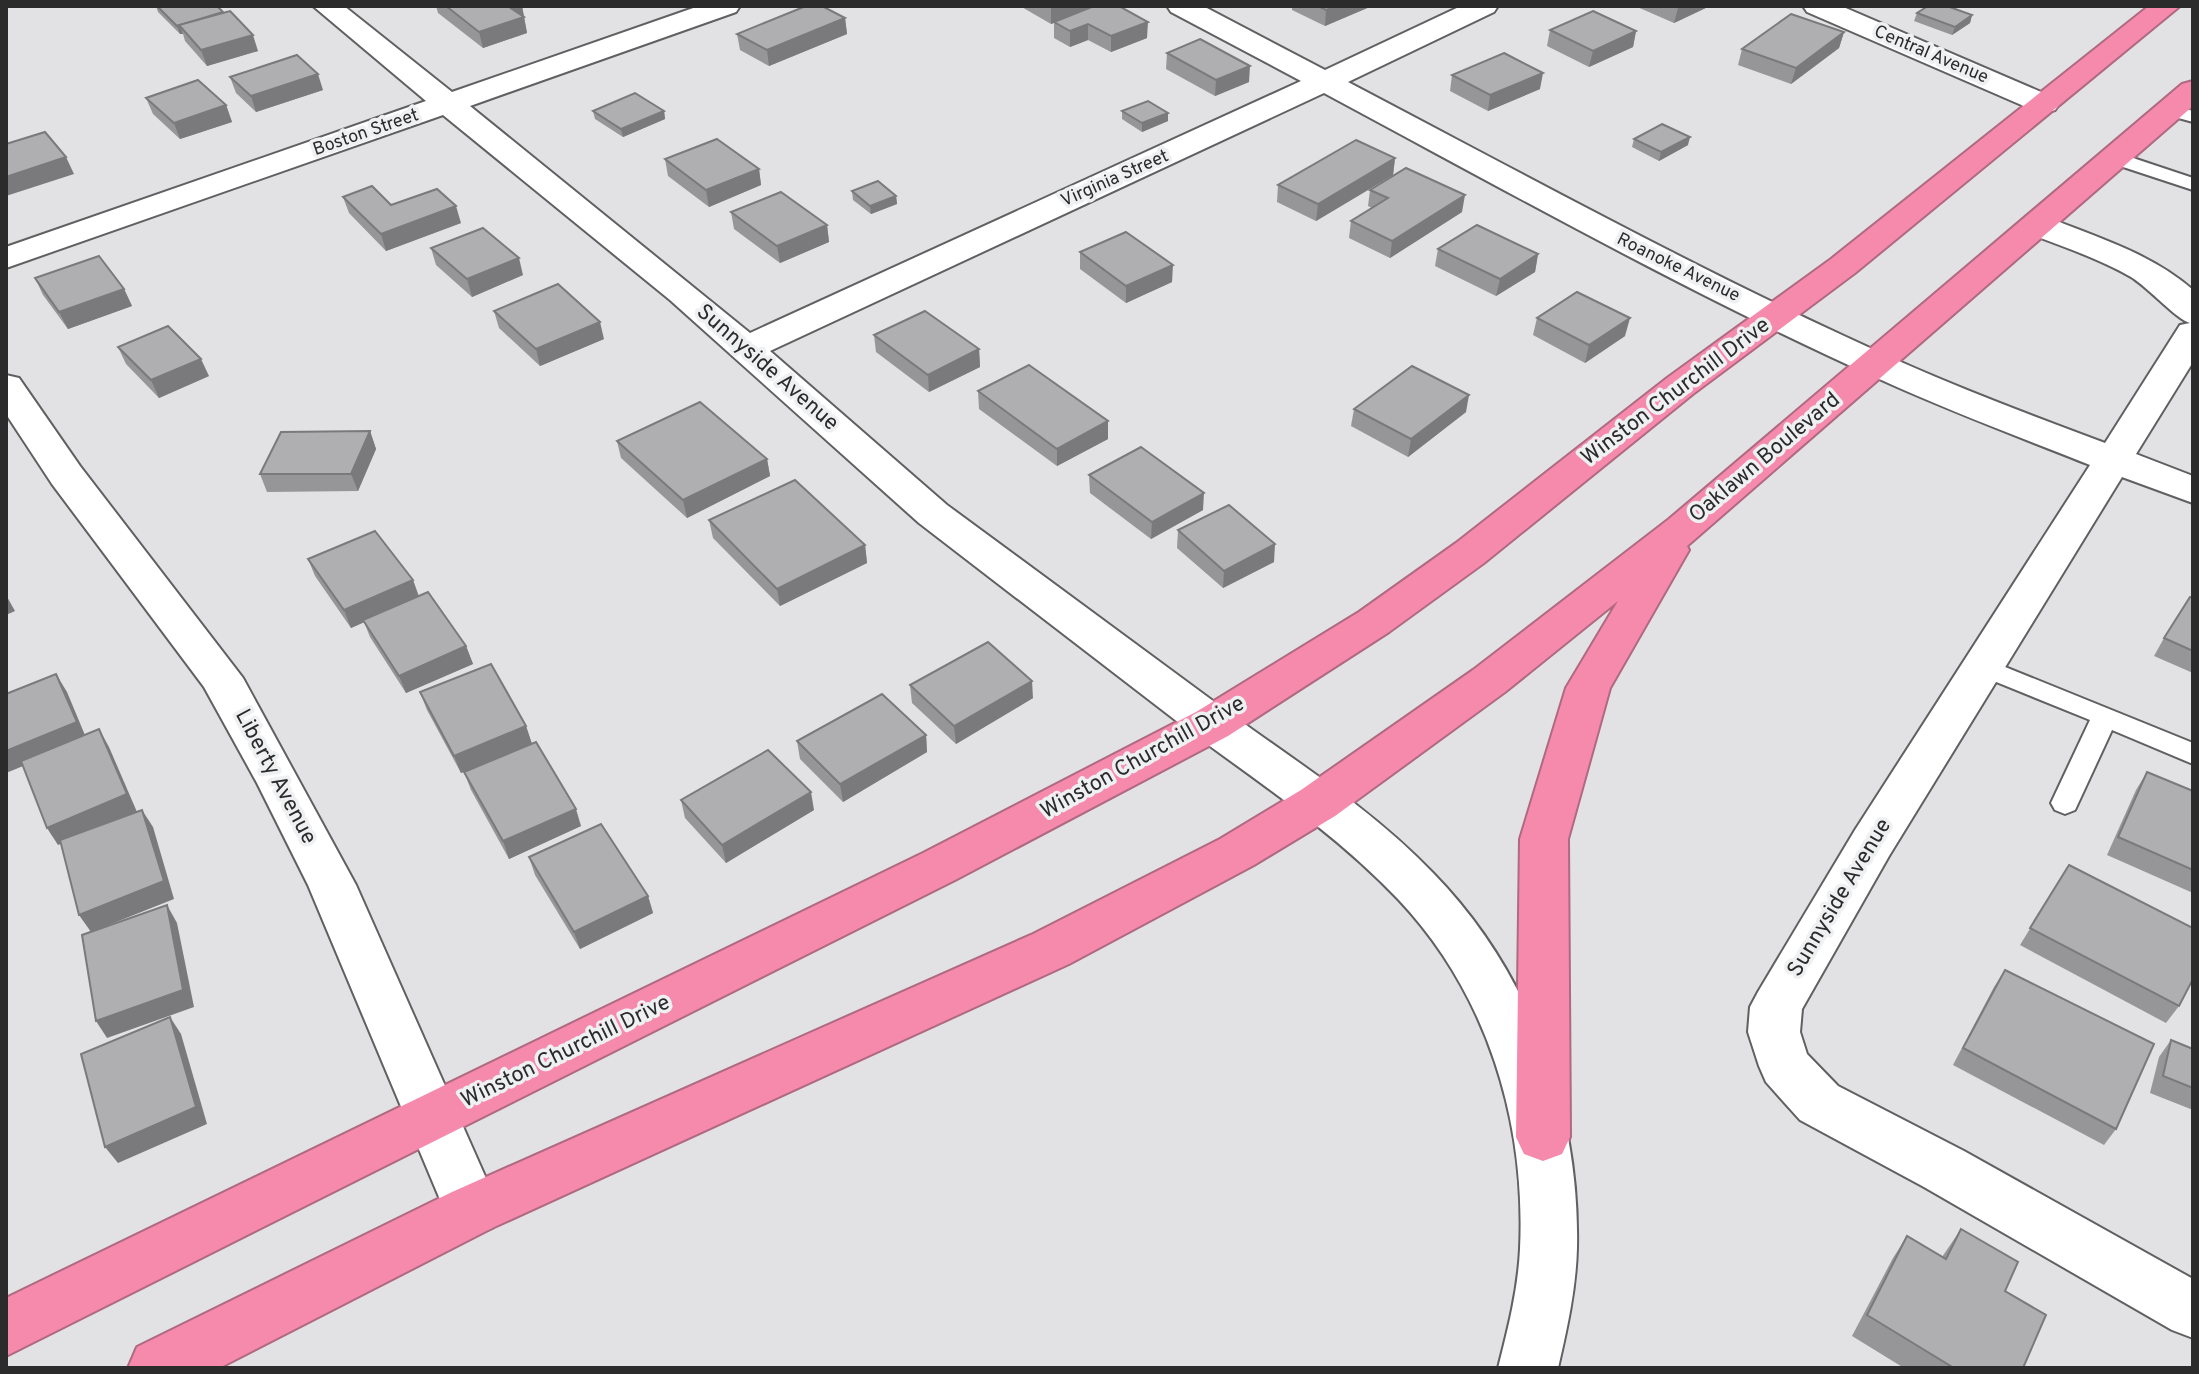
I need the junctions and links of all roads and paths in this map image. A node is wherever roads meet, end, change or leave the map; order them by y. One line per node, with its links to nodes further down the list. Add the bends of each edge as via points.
1 (327, 6): 8 (street, Sunnyside Avenue)
2 (726, 6): 8 (street, Boston Street)
3 (1181, 6): 7 (street, Roanoke Avenue)
4 (1484, 6): 7 (street, Virginia Street)
5 (1817, 6): 9 (street, Central Avenue)
6 (2166, 6): 9 (highway, Winston Churchill Drive)
7 (1327, 81): 16 (street, Roanoke Avenue, via 1525,190); 18 (street, Virginia Street)
8 (446, 104): 14 (street, Boston Street); 18 (street, Sunnyside Avenue)
9 (2044, 104): 16 (highway, Winston Churchill Drive)
10 (2185, 105): 11 (highway, Oaklawn Boulevard)
11 (2115, 158): 12 (lane); 13 (highway, Oaklawn Boulevard)
12 (2193, 184)
13 (2037, 225): 15 (street, via 2159,279 2181,295); 19 (highway, Oaklawn Boulevard)
14 (6, 258)
15 (2193, 313)
16 (1775, 316): 19 (street, Roanoke Avenue); 26 (highway, Winston Churchill Drive, via 1458,562)
17 (2193, 333): 21 (street, Sunnyside Avenue)
18 (745, 349): 26 (street, Sunnyside Avenue, via 933,514)
19 (1876, 363): 21 (street, Roanoke Avenue); 23 (highway, Oaklawn Boulevard)
20 (6, 386): 30 (street, Liberty Avenue, via 66,475 221,678 332,885)
21 (2114, 459): 22 (street, Roanoke Avenue); 24 (street, Sunnyside Avenue)
22 (2193, 490)
23 (1683, 528): 28 (highway, Oaklawn Boulevard, via 1489,681); 31 (highway, via 1588,688 1544,839)
24 (1983, 667): 25 (lane); 33 (street, Sunnyside Avenue, via 1776,1007 1774,1032 1785,1066 1819,1103)
25 (2105, 716): 27 (lane); 29 (lane)
26 (1212, 724): 28 (street); 30 (highway, Winston Churchill Drive, via 940,866)
27 (2193, 754)
28 (1318, 803): 31 (street, via 1387,857 1442,914 1487,980 1521,1056); 32 (highway, via 1237,852 1051,949)
29 (2065, 803)
30 (432, 1118): 32 (street, Liberty Avenue); 34 (highway, Winston Churchill Drive)
31 (1543, 1137): 36 (street, via 1550,1243 1538,1336)
32 (472, 1210): 35 (highway)
33 (2193, 1310)
34 (6, 1328)
35 (158, 1368)
36 (1528, 1368)

